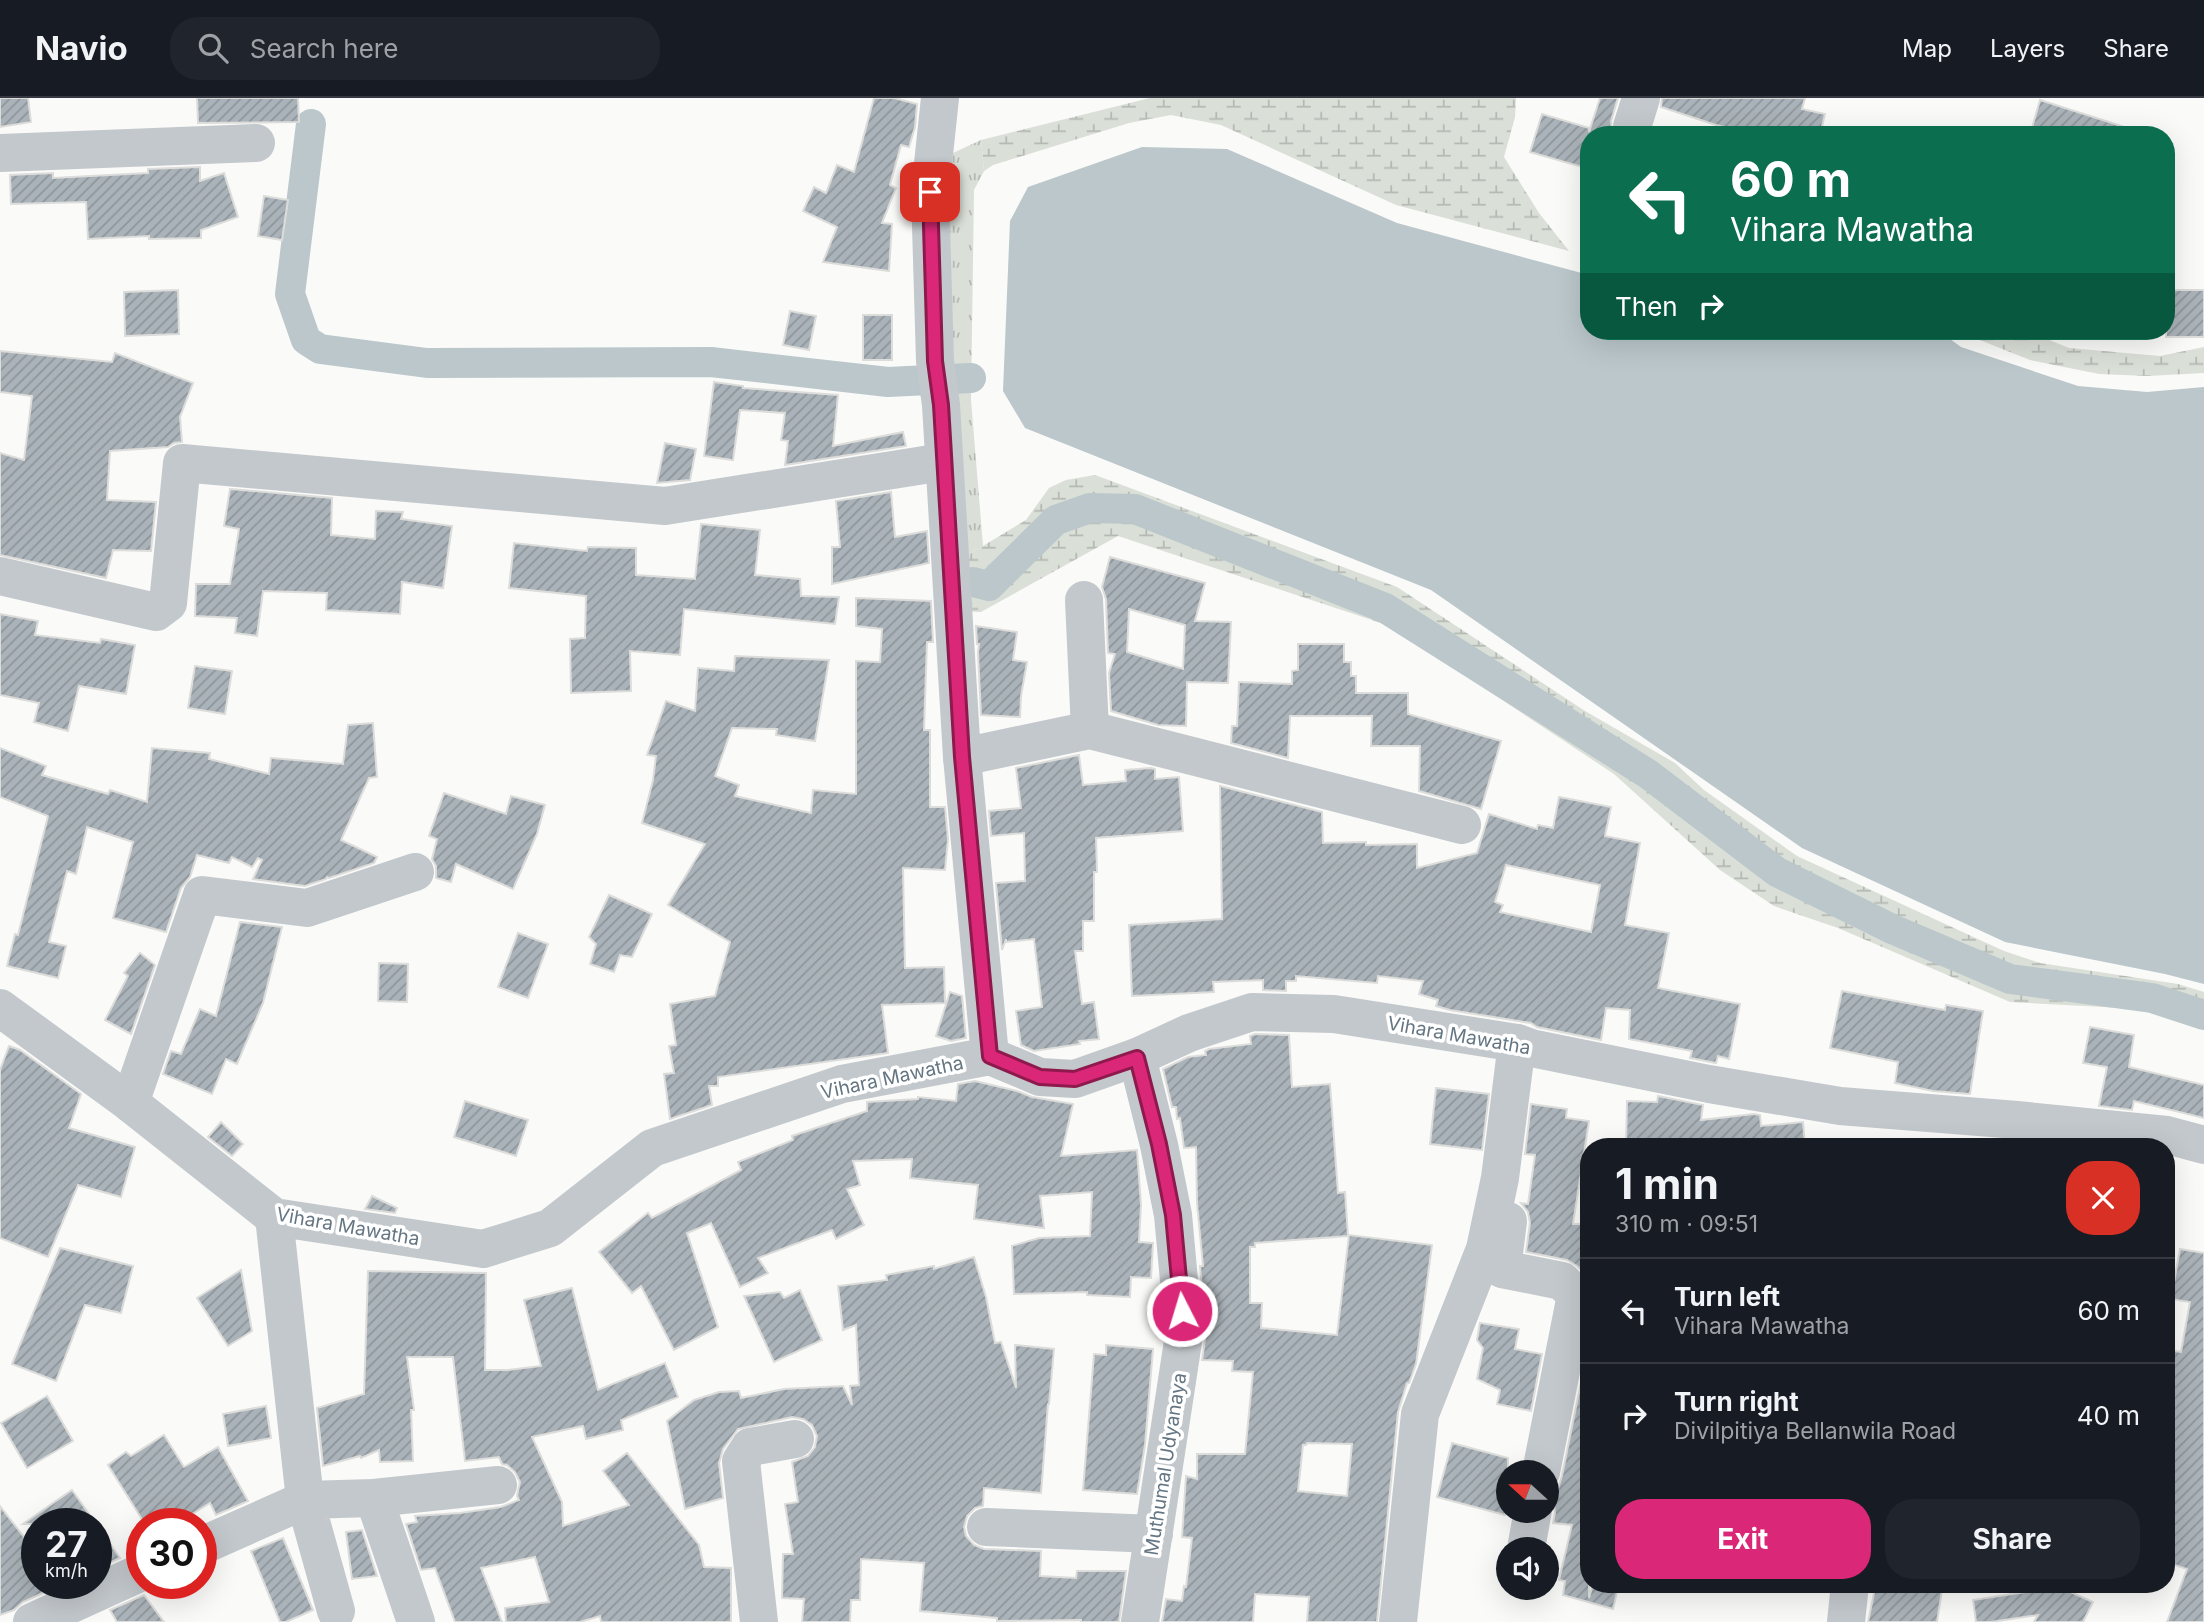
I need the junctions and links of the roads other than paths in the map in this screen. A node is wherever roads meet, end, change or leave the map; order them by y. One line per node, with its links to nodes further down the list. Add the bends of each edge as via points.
1 (940, 98): 4 (street, via 930,192)
2 (256, 143): 3 (street)
3 (0, 153)
4 (943, 462): 5 (street, via 665,506 182,463 168,603 156,612); 8 (street)
5 (0, 576)
6 (1084, 600): 7 (street)
7 (1090, 730): 8 (street); 9 (street)
8 (962, 757): 13 (street)
9 (1462, 825)
10 (415, 872): 15 (street, via 307,908 202,895)
11 (0, 1008): 15 (street, Vihara Mawatha)
12 (1524, 1046): 14 (street, Vihara Mawatha, via 1334,1014 1252,1012 1189,1033); 16 (street, Vihara Mawatha, via 1840,1105); 21 (street, via 1502,1269 1562,1281 1576,1295); 36 (street, via 1485,1249 1420,1414)
13 (990, 1056): 14 (street, Vihara Mawatha, via 1040,1077 1075,1079); 19 (street, Vihara Mawatha, via 842,1084 652,1149 550,1228 482,1249)
14 (1137, 1058): 26 (street, Muthumal Udyanaya, via 1173,1215 1184,1335)
15 (130, 1103): 19 (street, Vihara Mawatha)
16 (2174, 1138)
17 (2175, 1138): 18 (street, Vihara Mawatha)
18 (2204, 1144)
19 (274, 1217): 24 (street)
20 (795, 1439): 34 (street, via 750,1447 741,1461)
21 (1543, 1460)
22 (498, 1485): 23 (street)
23 (374, 1498): 24 (street); 33 (street)
24 (305, 1500): 27 (street); 31 (street)
25 (986, 1527): 26 (street)
26 (1154, 1534): 35 (street, Muthumal Udyanaya)
27 (217, 1539)
28 (126, 1583): 30 (street)
29 (1849, 1593): 37 (street)
30 (87, 1611): 32 (street)
31 (336, 1611)
32 (32, 1622)
33 (416, 1622)
34 (759, 1622)
35 (1140, 1622)
36 (1398, 1622)
37 (1846, 1622)

